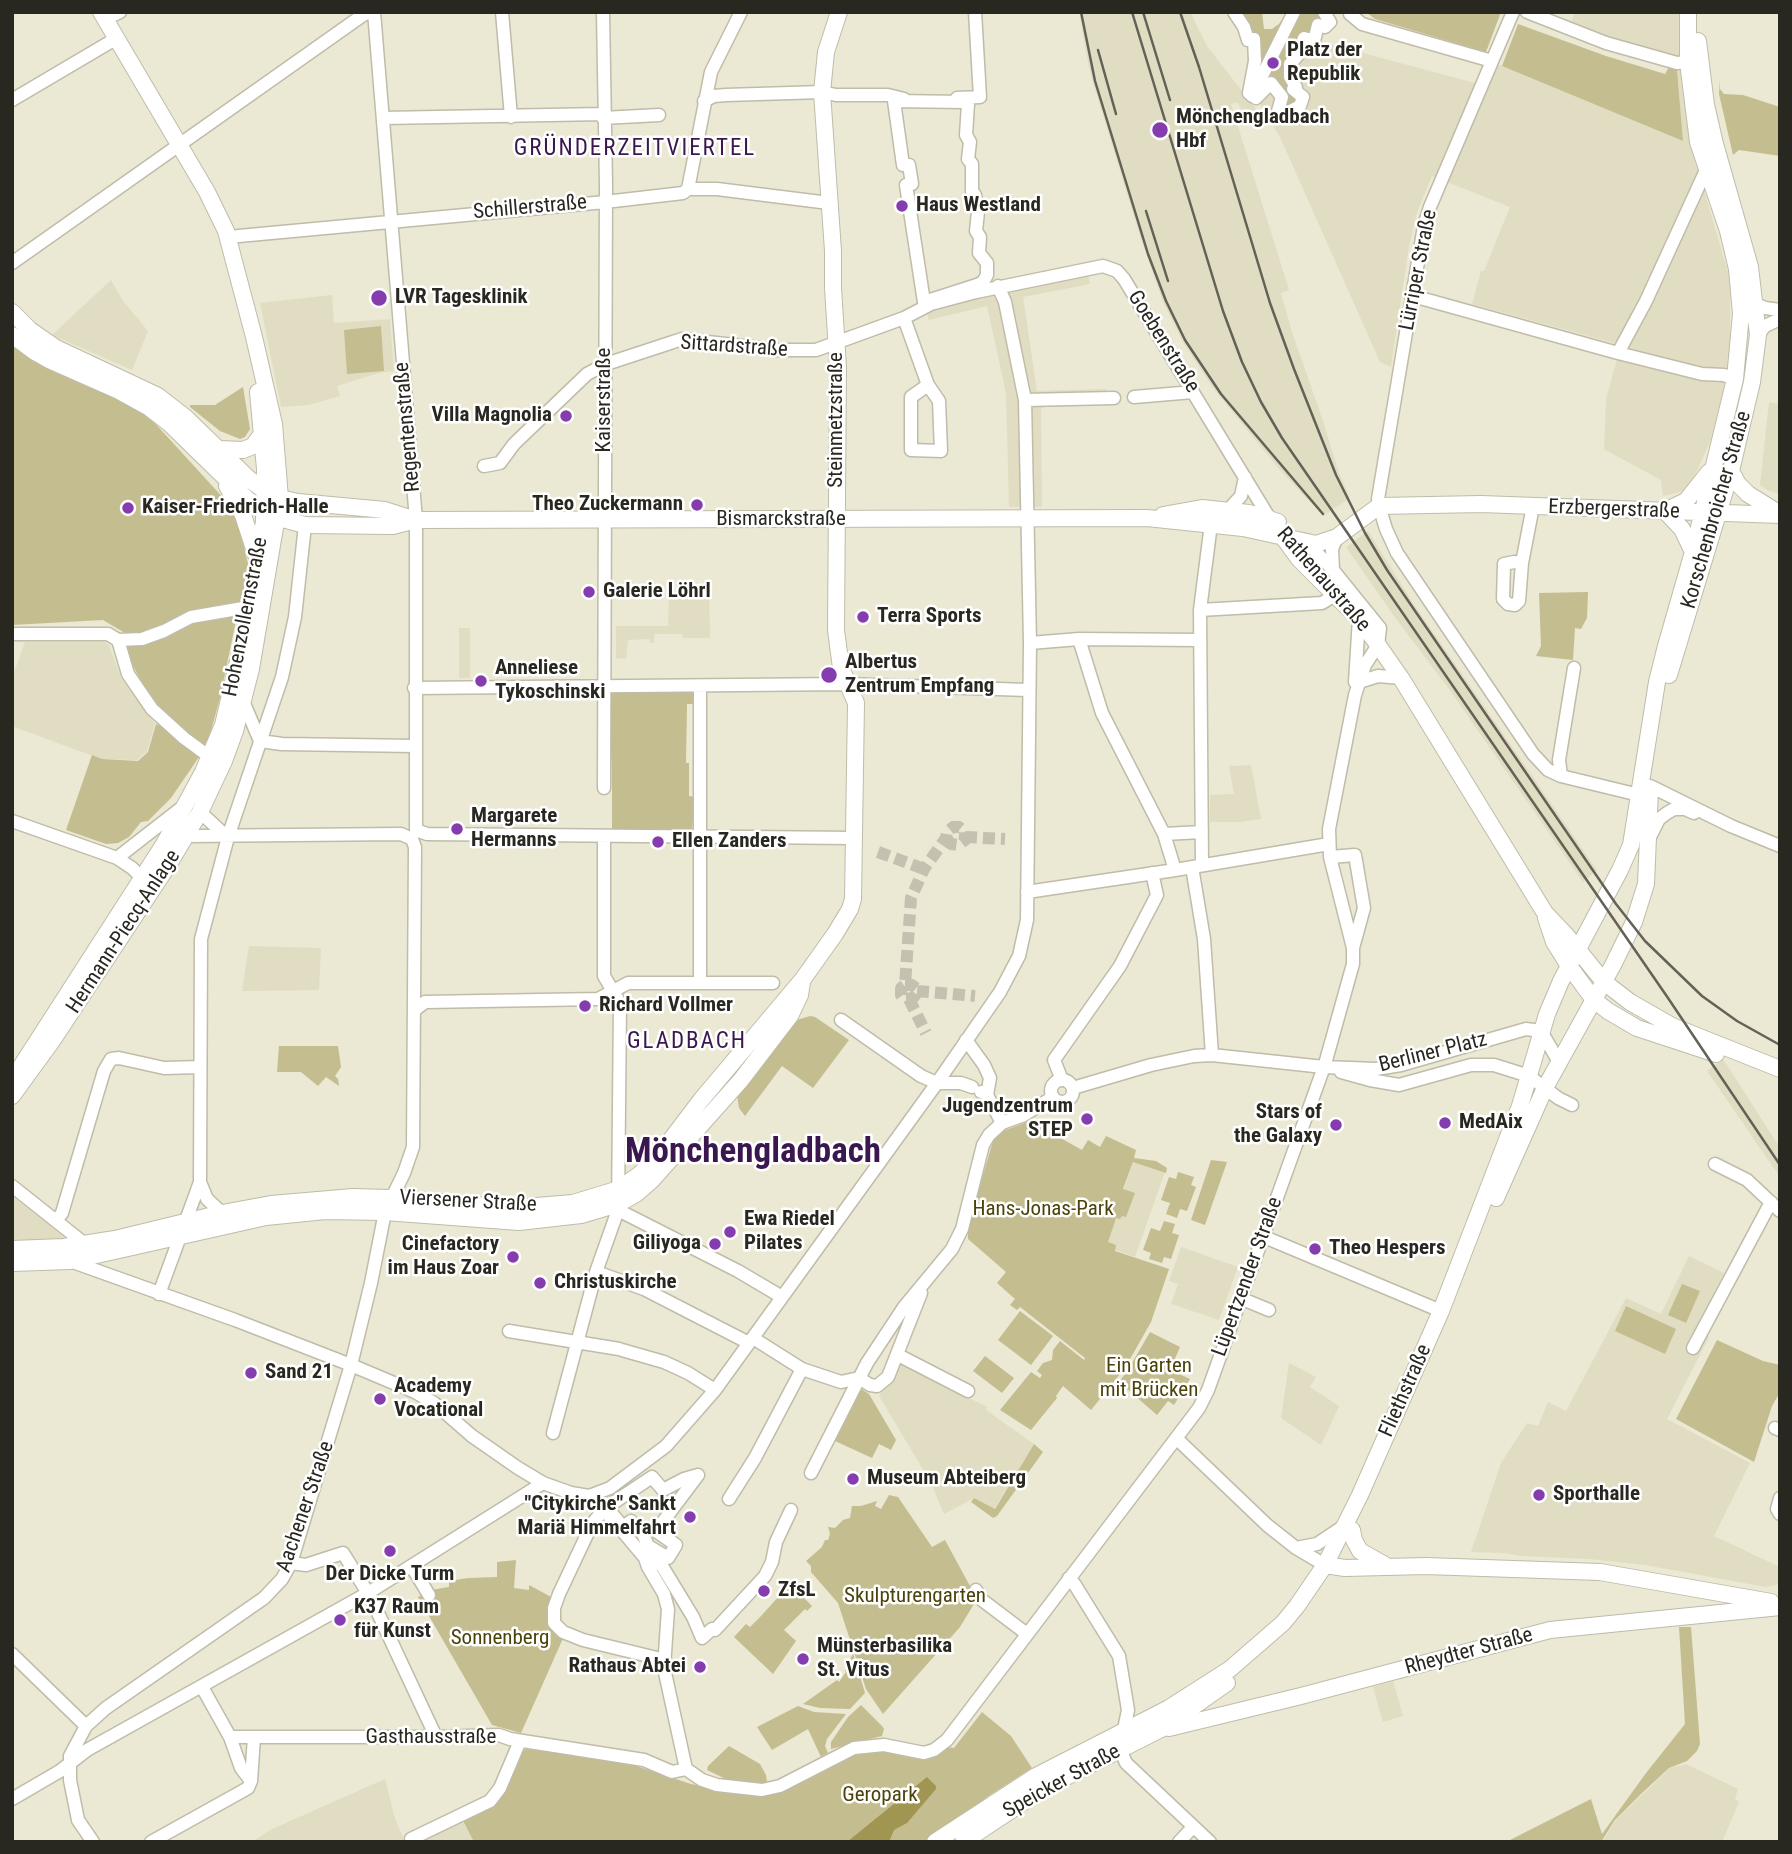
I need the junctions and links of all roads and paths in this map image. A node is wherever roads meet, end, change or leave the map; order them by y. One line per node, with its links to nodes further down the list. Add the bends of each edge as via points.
1 (372, 12): 26 (street, Regentenstraße); 27 (street)
2 (502, 12): 25 (street)
3 (603, 12): 23 (street, Kaiserstraße)
4 (741, 12): 22 (street, via 711,72)
5 (839, 12): 19 (main road, Steinmetzstraße)
6 (975, 12): 19 (street, via 980,97 905,99)
7 (1234, 12): 20 (street, via 1248,40 1254,38)
8 (1294, 12): 20 (street)
9 (1513, 12): 17 (street, Lürriper Straße)
10 (1527, 12): 18 (street, via 1606,43 1676,63)
11 (1688, 12): 18 (main road, Korschenbroicher Straße)
12 (1698, 12): 38 (main road, Korschenbroicher Straße, via 1706,106)
13 (1323, 13): 14 (street, via 1340,18); 20 (street, via 1330,22 1325,27 1318,25 1314,41 1304,38 1290,64 1293,89 1303,97 1300,106 1286,113 1278,111 1282,97 1271,83 1256,98)
14 (1351, 13): 17 (street, via 1362,24)
15 (108, 14): 16 (main road, Hohenzollernstraße)
16 (117, 38): 21 (street); 27 (main road, Hohenzollernstraße)
17 (1492, 61): 37 (street, Lürriper Straße, via 1430,207)
18 (1688, 62): 28 (main road, Korschenbroicher Straße)
19 (822, 92): 22 (street, via 726,95); 31 (main road, Steinmetzstraße)
20 (1252, 96)
21 (12, 100)
22 (704, 101): 29 (street)
23 (604, 116): 24 (street); 25 (street); 30 (street, Kaiserstraße)
24 (659, 116)
25 (511, 117): 26 (street)
26 (383, 118): 32 (street, Regentenstraße)
27 (180, 145): 33 (main road, Hohenzollernstraße); 34 (street)
28 (1706, 170): 49 (street); 51 (main road, Korschenbroicher Straße, via 1737,269 1741,314)
29 (688, 189): 30 (street, Schillerstraße); 31 (street, Schillerstraße)
30 (605, 202): 32 (street, Schillerstraße); 50 (street, Kaiserstraße)
31 (829, 204): 48 (main road, Steinmetzstraße)
32 (391, 220): 33 (street, Schillerstraße); 77 (street, Regentenstraße)
33 (228, 237): 47 (main road, Hohenzollernstraße)
34 (12, 263)
35 (998, 286): 36 (street, Goebenstraße); 53 (street, Goebenstraße, via 1103,266 1117,271); 56 (street)
36 (976, 288): 36 (street, via 924,302 906,185 912,184 909,165 903,165 894,101 968,103 966,135 978,212 976,230 979,253 988,269); 41 (street, Sittardstraße)
37 (1413, 296): 49 (street); 66 (street, Lürriper Straße)
38 (1756, 304): 39 (street); 46 (main road, Korschenbroicher Straße)
39 (1780, 310)
40 (12, 312): 44 (main road, Bismarckstraße)
41 (904, 318): 48 (street, Sittardstraße); 52 (street)
42 (1780, 319): 46 (street)
43 (12, 329): 44 (main road)
44 (30, 330): 58 (main road, Bismarckstraße, via 68,355 158,396)
45 (12, 335): 62 (main road, via 51,362 148,407)
46 (1758, 335): 61 (main road, Korschenbroicher Straße)
47 (254, 337): 57 (main road, Hohenzollernstraße); 65 (main road, Hohenzollernstraße, via 274,424)
48 (837, 342): 50 (street, Sittardstraße, via 796,351 682,339); 79 (main road, Steinmetzstraße)
49 (1618, 352): 51 (street)
50 (606, 364): 60 (street, Sittardstraße, via 587,374 500,463); 78 (street, Kaiserstraße)
51 (1735, 379): 59 (main road, Korschenbroicher Straße)
52 (928, 385): 52 (street, via 939,401 941,450 911,450 911,397)
53 (1194, 392): 54 (street); 63 (street, Goebenstraße)
54 (1134, 397)
55 (1110, 398): 56 (street)
56 (1025, 400): 75 (street)
57 (261, 435): 58 (main road, via 243,450); 64 (main road, Hohenzollernstraße)
58 (219, 449): 64 (main road, Bismarckstraße)
59 (1714, 464): 69 (main road, via 1686,501); 70 (main road, Korschenbroicher Straße)
60 (484, 466)
61 (1731, 471): 71 (main road, Korschenbroicher Straße); 72 (main road, via 1742,489)
62 (221, 474): 73 (main road); 86 (main road, via 243,515)
63 (1245, 477): 68 (street, via 1241,496); 76 (street, Goebenstraße)
64 (265, 491): 65 (main road, Bismarckstraße); 73 (main road, Hohenzollernstraße)
65 (280, 498): 73 (main road, Hohenzollernstraße); 77 (main road, Bismarckstraße, via 385,510)
66 (1379, 503): 67 (main road, Erzbergerstraße, via 1422,499); 76 (main road, via 1371,502 1321,535); 83 (main road); 112 (street, via 1386,529 1412,576 1533,754 1548,771)
67 (1533, 506): 69 (main road, Erzbergerstraße); 87 (street, Erzbergerstraße)
68 (1226, 510): 74 (main road, Bismarckstraße, via 1202,508); 76 (main road, Bismarckstraße); 80 (street)
69 (1665, 511): 70 (main road, Erzbergerstraße); 85 (main road, via 1682,528)
70 (1702, 513): 71 (main road, Erzbergerstraße); 85 (main road, Korschenbroicher Straße)
71 (1719, 513): 72 (main road, Erzbergerstraße); 114 (main road, Korschenbroicher Straße, via 1667,681)
72 (1780, 514)
73 (271, 516): 81 (main road, Bismarckstraße); 86 (main road, Hohenzollernstraße); 108 (main road, Hohenzollernstraße)
74 (1147, 518): 75 (main road, Bismarckstraße); 80 (main road, Bismarckstraße)
75 (1028, 519): 79 (main road, Bismarckstraße); 97 (street)
76 (1270, 519): 82 (main road, Rathenaustraße); 84 (street, Rathenaustraße)
77 (416, 520): 78 (main road, Bismarckstraße); 81 (main road, Bismarckstraße, via 393,526); 105 (street, Regentenstraße)
78 (605, 520): 79 (main road, Bismarckstraße); 103 (street, Kaiserstraße)
79 (838, 520): 102 (main road, Steinmetzstraße, via 836,630)
80 (1210, 524): 82 (main road, Bismarckstraße); 91 (street)
81 (305, 525): 109 (street, Hohenzollernstraße, via 295,617 282,677)
82 (1282, 536): 84 (main road); 89 (main road, Rathenaustraße)
83 (1337, 537): 84 (main road); 88 (street, via 1332,549)
84 (1308, 542): 88 (street, Rathenaustraße)
85 (1693, 552): 114 (main road, Korschenbroicher Straße, via 1657,682)
86 (257, 559): 90 (main road, Hohenzollernstraße)
87 (1522, 563)
88 (1333, 570): 98 (street, Rathenaustraße, via 1377,624)
89 (1335, 595): 91 (street, via 1326,602); 92 (main road, Rathenaustraße)
90 (249, 607): 95 (street, via 191,617 142,639); 111 (main road, Hohenzollernstraße)
91 (1200, 610): 96 (street)
92 (1359, 619): 98 (main road, Rathenaustraße); 107 (street)
93 (12, 634): 95 (street, via 108,634)
94 (1079, 639): 96 (street); 97 (street); 119 (street, via 1102,713)
95 (118, 640): 111 (street, via 124,665 148,703)
96 (1200, 640): 118 (street)
97 (1030, 643): 106 (street)
98 (1378, 645): 100 (main road, Rathenaustraße); 101 (street, Lüpertzender Straße)
99 (1574, 668): 112 (street, via 1559,760)
100 (1401, 678): 101 (street, via 1378,676); 135 (main road, Rathenaustraße)
101 (1359, 682): 107 (street, Lüpertzender Straße)
102 (847, 684): 104 (street); 106 (street); 124 (main road, Steinmetzstraße, via 856,703)
103 (605, 687): 104 (street); 105 (street); 113 (street, Kaiserstraße)
104 (700, 687): 122 (street)
105 (414, 688): 110 (street, Regentenstraße)
106 (1028, 690): 133 (street)
107 (1355, 695): 127 (street, Lüpertzender Straße, via 1333,805)
108 (243, 701): 109 (street); 111 (main road, Hohenzollernstraße)
109 (260, 741): 110 (street); 123 (street, Hohenzollernstraße)
110 (416, 746): 121 (street, Regentenstraße, via 416,830 427,834)
111 (212, 763): 115 (main road, Hermann-Piecq-Anlage); 115 (main road, Hohenzollernstraße)
112 (1562, 776): 114 (street)
113 (604, 788)
114 (1645, 791): 116 (street); 125 (main road, Korschenbroicher Straße); 136 (main road, Korschenbroicher Straße, via 1631,845)
115 (193, 808): 120 (main road, Hermann-Piecq-Anlage); 123 (street); 128 (street); 132 (main road, Hermann-Piecq-Anlage)
116 (1712, 817): 125 (street, via 1674,809 1659,819); 126 (street)
117 (12, 821): 128 (street)
118 (1202, 832): 119 (street); 129 (street)
119 (1164, 834): 130 (street)
120 (186, 836): 123 (street); 134 (main road, Hermann-Piecq-Anlage)
121 (604, 836): 122 (street); 146 (street, via 604,976)
122 (699, 837): 124 (street); 144 (street)
123 (228, 838): 148 (street, via 401,834 410,838 415,847); 155 (street, Hohenzollernstraße, via 201,939)
124 (854, 838): 141 (main road, Steinmetzstraße, via 850,909)
125 (1648, 844): 143 (main road, Korschenbroicher Straße, via 1642,903)
126 (1780, 846)
127 (1330, 850): 129 (street); 137 (street, Lüpertzender Straße); 137 (street, Lüpertzender Straße, via 1355,855 1364,908)
128 (117, 858): 132 (street)
129 (1197, 866): 130 (street); 153 (street)
130 (1175, 870): 131 (street)
131 (1152, 873): 133 (street); 160 (street, via 1157,895 1120,966 1054,1060)
132 (143, 879): 134 (main road); 161 (main road, Hermann-Piecq-Anlage)
133 (1027, 892): 152 (street, via 1020,956)
134 (143, 903): 166 (main road, Hermann-Piecq-Anlage)
135 (1545, 913): 138 (main road, Rathenaustraße); 140 (main road, Rathenaustraße)
136 (1589, 928): 138 (main road, Korschenbroicher Straße); 139 (main road)
137 (1353, 948): 156 (street, Lüpertzender Straße, via 1351,974)
138 (1577, 950): 139 (main road, Rathenaustraße); 140 (main road, Korschenbroicher Straße); 142 (main road)
139 (1589, 964): 143 (main road, Rathenaustraße); 147 (main road)
140 (1569, 966): 142 (main road, Rathenaustraße); 151 (main road, Fliethstraße)
141 (803, 979): 173 (main road, Viersener Straße)
142 (1580, 982): 147 (main road, Rathenaustraße); 149 (main road)
143 (1604, 982): 147 (main road, Korschenbroicher Straße); 157 (main road, Rathenaustraße, via 1672,1026)
144 (700, 983): 145 (street); 146 (street, via 628,983)
145 (773, 984)
146 (612, 991): 148 (street, via 598,999 425,1002); 173 (street, via 620,1003)
147 (1594, 1000): 149 (main road, Fliethstraße); 159 (main road, Rathenaustraße, via 1637,1028)
148 (416, 1009): 174 (street, via 413,1147)
149 (1583, 1018): 154 (main road, Fliethstraße)
150 (841, 1020): 162 (street)
151 (1541, 1031): 154 (street); 156 (street, Berliner Platz, via 1521,1030 1401,1065); 158 (main road, Fliethstraße)
152 (966, 1040): 162 (street); 165 (street, via 990,1078)
153 (1212, 1055): 156 (street); 163 (street, via 1151,1065)
154 (1559, 1062): 164 (main road, Fliethstraße)
155 (201, 1067): 171 (street, Hohenzollernstraße); 177 (street, via 164,1068 111,1059)
156 (1324, 1067): 158 (street, Berliner Platz, via 1399,1085 1471,1065 1505,1067); 179 (street, Lüpertzender Straße)
157 (1780, 1069)
158 (1529, 1076): 164 (street); 190 (main road, Fliethstraße)
159 (1780, 1079)
160 (1062, 1080): 163 (street); 167 (street, via 1053,1086)
161 (12, 1081)
162 (937, 1083): 165 (street, via 961,1083); 187 (street)
163 (1073, 1088): 167 (street, via 1067,1101)
164 (1545, 1088): 168 (street); 211 (main road, Fliethstraße, via 1413,1398)
165 (987, 1095): 169 (street)
166 (12, 1096)
167 (1053, 1097): 169 (street)
168 (1572, 1105)
169 (1002, 1123): 185 (street, via 983,1145 962,1229)
170 (1715, 1164): 175 (street, via 1747,1180)
171 (200, 1182): 176 (street, via 207,1199); 178 (street, Hohenzollernstraße)
172 (12, 1186): 177 (street)
173 (618, 1201): 174 (main road, Viersener Straße, via 582,1215 519,1222); 184 (street); 187 (street)
174 (388, 1205): 176 (main road, Viersener Straße, via 353,1198); 180 (main road, Viersener Straße, via 266,1217); 196 (street, Aachener Straße)
175 (1775, 1207): 194 (street)
176 (222, 1213): 178 (main road, Viersener Straße)
177 (56, 1221): 181 (street)
178 (187, 1221): 180 (street, Hohenzollernstraße); 181 (main road, Viersener Straße)
179 (1262, 1236): 188 (street, Lüpertzender Straße); 190 (street)
180 (181, 1237): 183 (main road, Viersener Straße); 186 (street, Hohenzollernstraße)
181 (85, 1244): 182 (main road, Viersener Straße)
182 (15, 1258): 183 (main road, Viersener Straße)
183 (69, 1261): 186 (street)
184 (596, 1272): 192 (street, via 644,1289); 193 (street)
185 (925, 1284): 195 (street); 198 (street, via 904,1307)
186 (159, 1294): 196 (street)
187 (782, 1297): 192 (street)
188 (1240, 1298): 189 (street); 202 (street, Lüpertzender Straße, via 1208,1390)
189 (1269, 1310)
190 (1441, 1311): 211 (main road, Fliethstraße)
191 (509, 1331): 193 (street)
192 (751, 1340): 197 (street); 199 (street)
193 (578, 1341): 199 (street, via 664,1362); 201 (street)
194 (1693, 1348)
195 (898, 1355): 198 (street, via 888,1377 877,1386); 200 (street)
196 (351, 1365): 204 (street, via 434,1403 472,1436); 215 (street, Aachener Straße)
197 (802, 1369): 198 (street, via 841,1382); 206 (street)
198 (859, 1378): 203 (street)
199 (715, 1390): 205 (street, via 666,1446 616,1485)
200 (968, 1391)
201 (553, 1433)
202 (1177, 1438): 213 (street); 219 (street, Lüpertzender Straße)
203 (811, 1473)
204 (543, 1483): 205 (street, via 581,1495); 216 (street)
205 (596, 1494): 209 (street)
206 (732, 1495)
207 (1780, 1498): 210 (street)
208 (792, 1510): 214 (street, via 765,1576 702,1638 662,1566)
209 (601, 1513): 214 (street, via 608,1514); 228 (street, via 554,1608 556,1626 583,1640)
210 (1780, 1514)
211 (1348, 1528): 213 (street, via 1317,1544); 217 (main road, Fliethstraße); 218 (main road, via 1360,1550)
212 (676, 1545): 212 (street, via 668,1558 648,1546 631,1521 622,1527 610,1506 652,1477 663,1490 698,1475 656,1531)
213 (1296, 1548): 217 (street)
214 (645, 1559): 228 (street, via 668,1609)
215 (291, 1563): 221 (street, via 306,1565 343,1553); 230 (street, Aachener Straße, via 264,1598)
216 (412, 1566): 221 (street); 223 (street)
217 (1330, 1566): 218 (main road, Rheydter Straße); 231 (main road, Fliethstraße, via 1306,1610 1276,1642); 232 (main road, Fliethstraße, via 1283,1623 1230,1669)
218 (1387, 1566): 222 (main road, Rheydter Straße, via 1600,1572)
219 (1069, 1578): 226 (street, Lüpertzender Straße); 232 (street, via 1119,1656 1128,1710)
220 (976, 1590): 226 (street, via 982,1600)
221 (368, 1593): 229 (street); 235 (street)
222 (1725, 1594): 224 (main road, Rheydter Straße); 225 (main road)
223 (429, 1595)
224 (1780, 1605): 225 (main road, Rheydter Straße)
225 (1726, 1612): 231 (main road, Rheydter Straße, via 1550,1630)
226 (1027, 1634): 236 (street, Lüpertzender Straße)
227 (12, 1654): 230 (street)
228 (664, 1660): 240 (street)
229 (202, 1687): 233 (street); 239 (street)
230 (86, 1726): 239 (street, Aachener Straße)
231 (1163, 1728): 238 (main road, Speicker Straße)
232 (1124, 1730): 238 (street); 249 (main road, Speicker Straße, via 1036,1776)
233 (230, 1737): 234 (street, Gasthausstraße); 243 (street)
234 (254, 1737): 235 (street, Gasthausstraße); 243 (street)
235 (436, 1737): 237 (street, Gasthausstraße, via 499,1735)
236 (947, 1740): 240 (street, Gasthausstraße, via 924,1753 884,1745 854,1748 780,1786 762,1790 717,1785)
237 (520, 1741): 240 (street, Gasthausstraße, via 644,1760 672,1772); 246 (street, via 490,1801)
238 (1120, 1749): 245 (street, via 1132,1771); 250 (main road, Speicker Straße, via 1046,1787)
239 (69, 1762): 241 (street); 242 (street, Aachener Straße)
240 (685, 1769)
241 (54, 1776): 242 (street, via 62,1774); 244 (street)
242 (70, 1780): 247 (street, Aachener Straße, via 78,1819)
243 (251, 1781): 248 (street, via 248,1788)
244 (12, 1799)
245 (1193, 1827): 251 (street); 252 (street)
246 (411, 1839)
247 (93, 1842)
248 (151, 1842)
249 (935, 1842)
250 (963, 1842)
251 (1179, 1842)
252 (1210, 1842)

